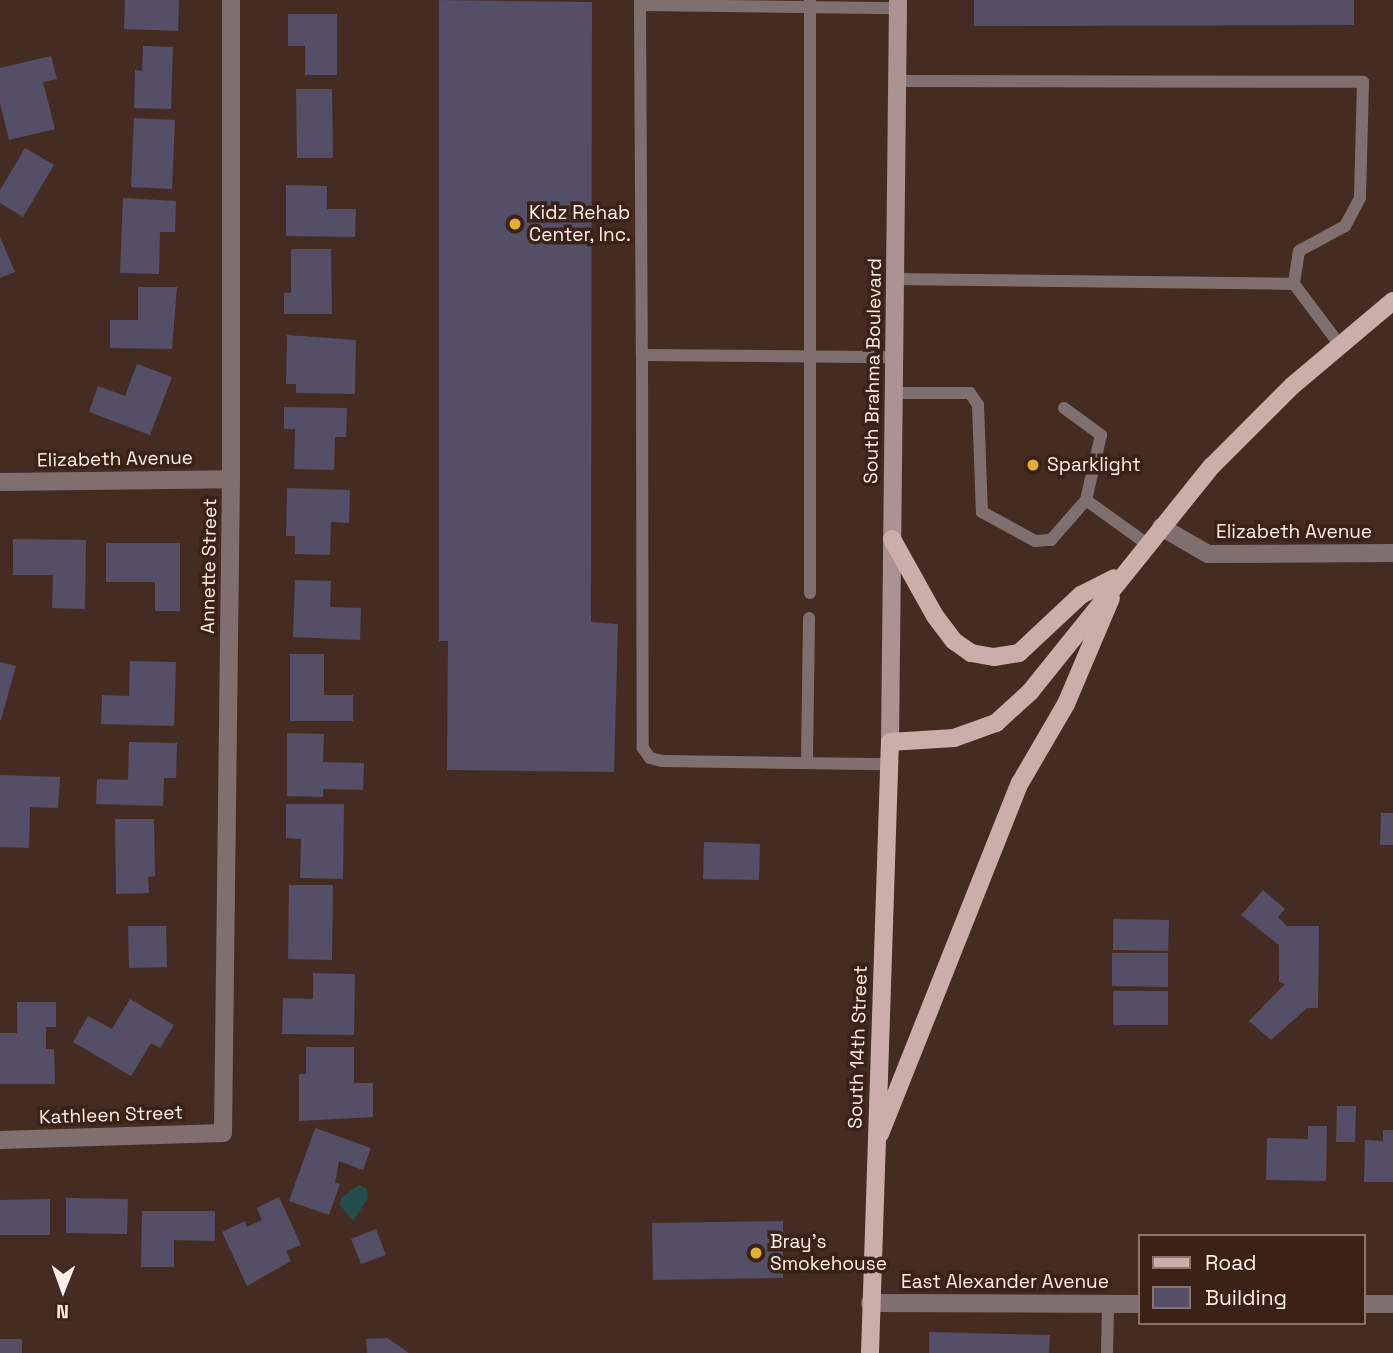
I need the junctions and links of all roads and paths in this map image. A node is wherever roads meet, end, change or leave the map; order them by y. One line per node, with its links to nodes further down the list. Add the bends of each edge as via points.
1 (231, 0): 16 (street, Annette Street)
2 (640, 2): 3 (lane); 11 (lane)
3 (721, 3): 4 (lane)
4 (810, 3): 5 (lane); 12 (lane)
5 (897, 4): 6 (main road, South Brahma Boulevard)
6 (897, 81): 7 (main road, South Brahma Boulevard); 8 (lane, via 1363,82 1360,198 1345,226 1299,251)
7 (894, 279): 8 (lane); 13 (main road, South Brahma Boulevard)
8 (1294, 284): 10 (lane)
9 (1393, 301): 10 (main road)
10 (1339, 344): 19 (main road, via 1212,466)
11 (642, 355): 12 (lane); 27 (lane, via 643,748 650,758 662,761)
12 (810, 356): 13 (lane); 24 (lane)
13 (893, 357): 14 (main road, South Brahma Boulevard)
14 (894, 393): 18 (lane, via 970,393 978,405 982,512 1035,541 1051,540); 20 (main road, South Brahma Boulevard)
15 (1064, 408): 18 (lane, via 1101,435)
16 (231, 479): 17 (street, Elizabeth Avenue); 29 (street, Annette Street)
17 (0, 481)
18 (1087, 500): 21 (lane)
19 (1161, 527): 21 (main road); 22 (street, Elizabeth Avenue, via 1208,554)
20 (892, 539): 23 (main road, via 954,641 971,653 994,657 1019,653 1081,595); 26 (main road, South Brahma Boulevard)
21 (1147, 544): 23 (main road)
22 (1393, 553)
23 (1120, 575): 26 (main road, via 1030,692 996,723 954,738); 31 (main road, via 1066,704 1020,783)
24 (810, 593)
25 (809, 618): 27 (lane)
26 (890, 742): 28 (main road, South 14th Street)
27 (807, 761): 28 (lane)
28 (889, 764): 31 (main road, South 14th Street)
29 (223, 1133): 30 (street, Kathleen Street)
30 (0, 1140)
31 (875, 1147): 32 (main road, South 14th Street)
32 (870, 1303): 33 (street, East Alexander Avenue); 37 (main road, South 14th Street)
33 (1108, 1304): 34 (street, East Alexander Avenue); 38 (lane)
34 (1138, 1304)
35 (1365, 1304): 36 (street)
36 (1393, 1304)
37 (870, 1353)
38 (1107, 1353)

